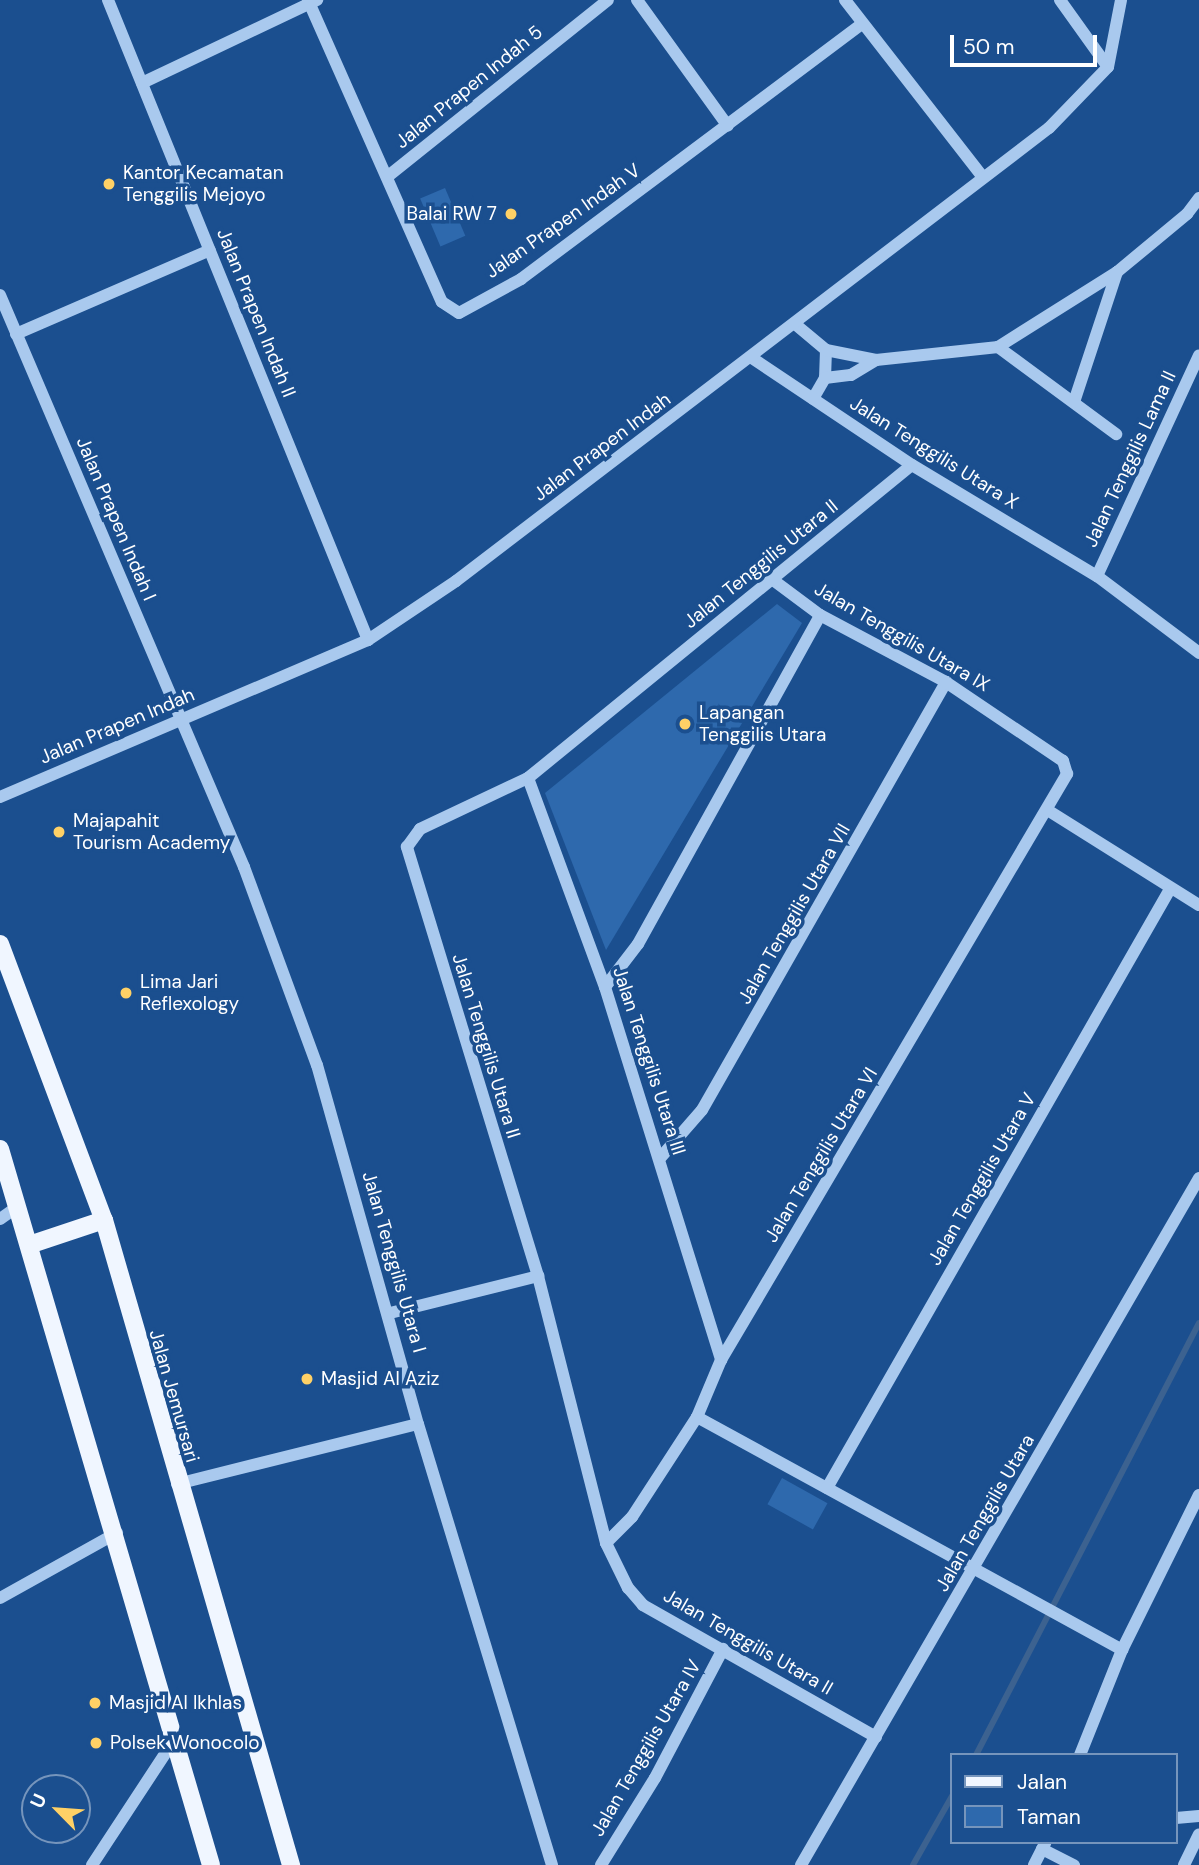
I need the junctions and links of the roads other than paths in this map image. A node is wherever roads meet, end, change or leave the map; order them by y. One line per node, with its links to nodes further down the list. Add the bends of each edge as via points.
1 (108, 0): 10 (street, Jalan Prapen Indah II)
2 (608, 0): 12 (street, Jalan Prapen Indah 5)
3 (637, 0): 11 (street)
4 (845, 0): 8 (street)
5 (1060, 0): 9 (street)
6 (1121, 0): 9 (street)
7 (312, 2): 10 (street); 12 (street, Jalan Prapen Indah V)
8 (862, 24): 11 (street, Jalan Prapen Indah V); 13 (street)
9 (1108, 67): 13 (street, Jalan Prapen Indah, via 1049,128)
10 (142, 83): 15 (street, Jalan Prapen Indah II)
11 (728, 126): 12 (street, Jalan Prapen Indah V, via 520,279 458,313 442,302)
12 (387, 177)
13 (982, 177): 18 (street, Jalan Prapen Indah)
14 (1199, 198): 16 (street, via 1187,214)
15 (210, 250): 19 (street); 33 (street, Jalan Prapen Indah II)
16 (1116, 272): 20 (street); 27 (street)
17 (0, 295): 19 (street, Jalan Prapen Indah I)
18 (795, 324): 21 (street); 23 (street, Jalan Prapen Indah)
19 (16, 334): 36 (street, Jalan Prapen Indah I)
20 (998, 347): 24 (street); 27 (street)
21 (826, 351): 24 (street); 25 (street)
22 (1199, 355): 30 (street, Jalan Tenggilis Lama II)
23 (752, 358): 26 (street, Jalan Tenggilis Utara X); 33 (street, Jalan Prapen Indah, via 456,581)
24 (876, 360): 25 (street, via 851,375)
25 (825, 378): 26 (street)
26 (813, 399): 29 (street, Jalan Tenggilis Utara X)
27 (1074, 402): 28 (street)
28 (1116, 434)
29 (912, 465): 30 (street, Jalan Tenggilis Utara X); 31 (street, Jalan Tenggilis Utara II)
30 (1097, 576): 34 (street, Jalan Tenggilis Lama II)
31 (773, 580): 32 (street, Jalan Tenggilis Utara IX); 37 (street, Jalan Tenggilis Utara II)
32 (820, 615): 35 (street, Jalan Tenggilis Utara IX); 44 (street, via 638,944)
33 (368, 639): 36 (street, Jalan Prapen Indah)
34 (1199, 653)
35 (946, 682): 38 (street, Jalan Tenggilis Utara IX, via 1063,761 1068,769); 46 (street, Jalan Tenggilis Utara VII, via 702,1110)
36 (181, 719): 39 (street, Jalan Prapen Indah); 53 (street, Jalan Tenggilis Utara I, via 244,867 317,1065)
37 (528, 778): 44 (street, Jalan Tenggilis Utara III); 52 (street, Jalan Tenggilis Utara II, via 420,829 410,840 407,857)
38 (1065, 782): 40 (street, Jalan Tenggilis Utara VI)
39 (0, 797)
40 (1049, 811): 41 (street); 54 (street, Jalan Tenggilis Utara VI)
41 (1170, 889): 42 (street); 58 (street, Jalan Tenggilis Utara V)
42 (1199, 905)
43 (0, 944): 50 (main road, Jalan Jemursari)
44 (605, 986): 46 (street, Jalan Tenggilis Utara III)
45 (0, 1149): 48 (main road)
46 (661, 1157): 54 (street, Jalan Tenggilis Utara III)
47 (1199, 1178): 62 (street, Jalan Tenggilis Utara)
48 (17, 1207): 49 (street); 51 (main road)
49 (0, 1219)
50 (104, 1220): 51 (main road); 57 (main road, Jalan Jemursari)
51 (29, 1245): 60 (main road)
52 (538, 1276): 53 (street); 61 (street, Jalan Tenggilis Utara II)
53 (390, 1314): 56 (street, Jalan Tenggilis Utara I)
54 (721, 1360): 55 (street, Jalan Tenggilis Utara VI)
55 (697, 1417): 58 (street); 61 (street, Jalan Tenggilis Utara VI, via 632,1517)
56 (418, 1424): 57 (street); 76 (street, Jalan Tenggilis Utara I)
57 (177, 1484): 75 (main road, Jalan Jemursari)
58 (827, 1488): 62 (street)
59 (1199, 1495): 65 (street)
60 (117, 1533): 63 (street); 66 (main road)
61 (606, 1542): 64 (street, Jalan Tenggilis Utara II, via 628,1588 643,1605)
62 (975, 1570): 65 (street); 67 (street, Jalan Tenggilis Utara)
63 (0, 1598)
64 (723, 1649): 67 (street, Jalan Tenggilis Utara II); 77 (street, Jalan Tenggilis Utara IV, via 655,1778)
65 (1122, 1650): 68 (street)
66 (176, 1737): 73 (street); 74 (main road)
67 (876, 1737): 78 (street, Jalan Tenggilis Utara)
68 (1081, 1753)
69 (1199, 1816): 70 (street)
70 (1178, 1818)
71 (1199, 1834): 81 (street)
72 (1043, 1845): 79 (street); 80 (street)
73 (92, 1865)
74 (211, 1865)
75 (291, 1865)
76 (552, 1865)
77 (601, 1865)
78 (801, 1865)
79 (1034, 1865)
80 (1074, 1865)
81 (1184, 1865)

